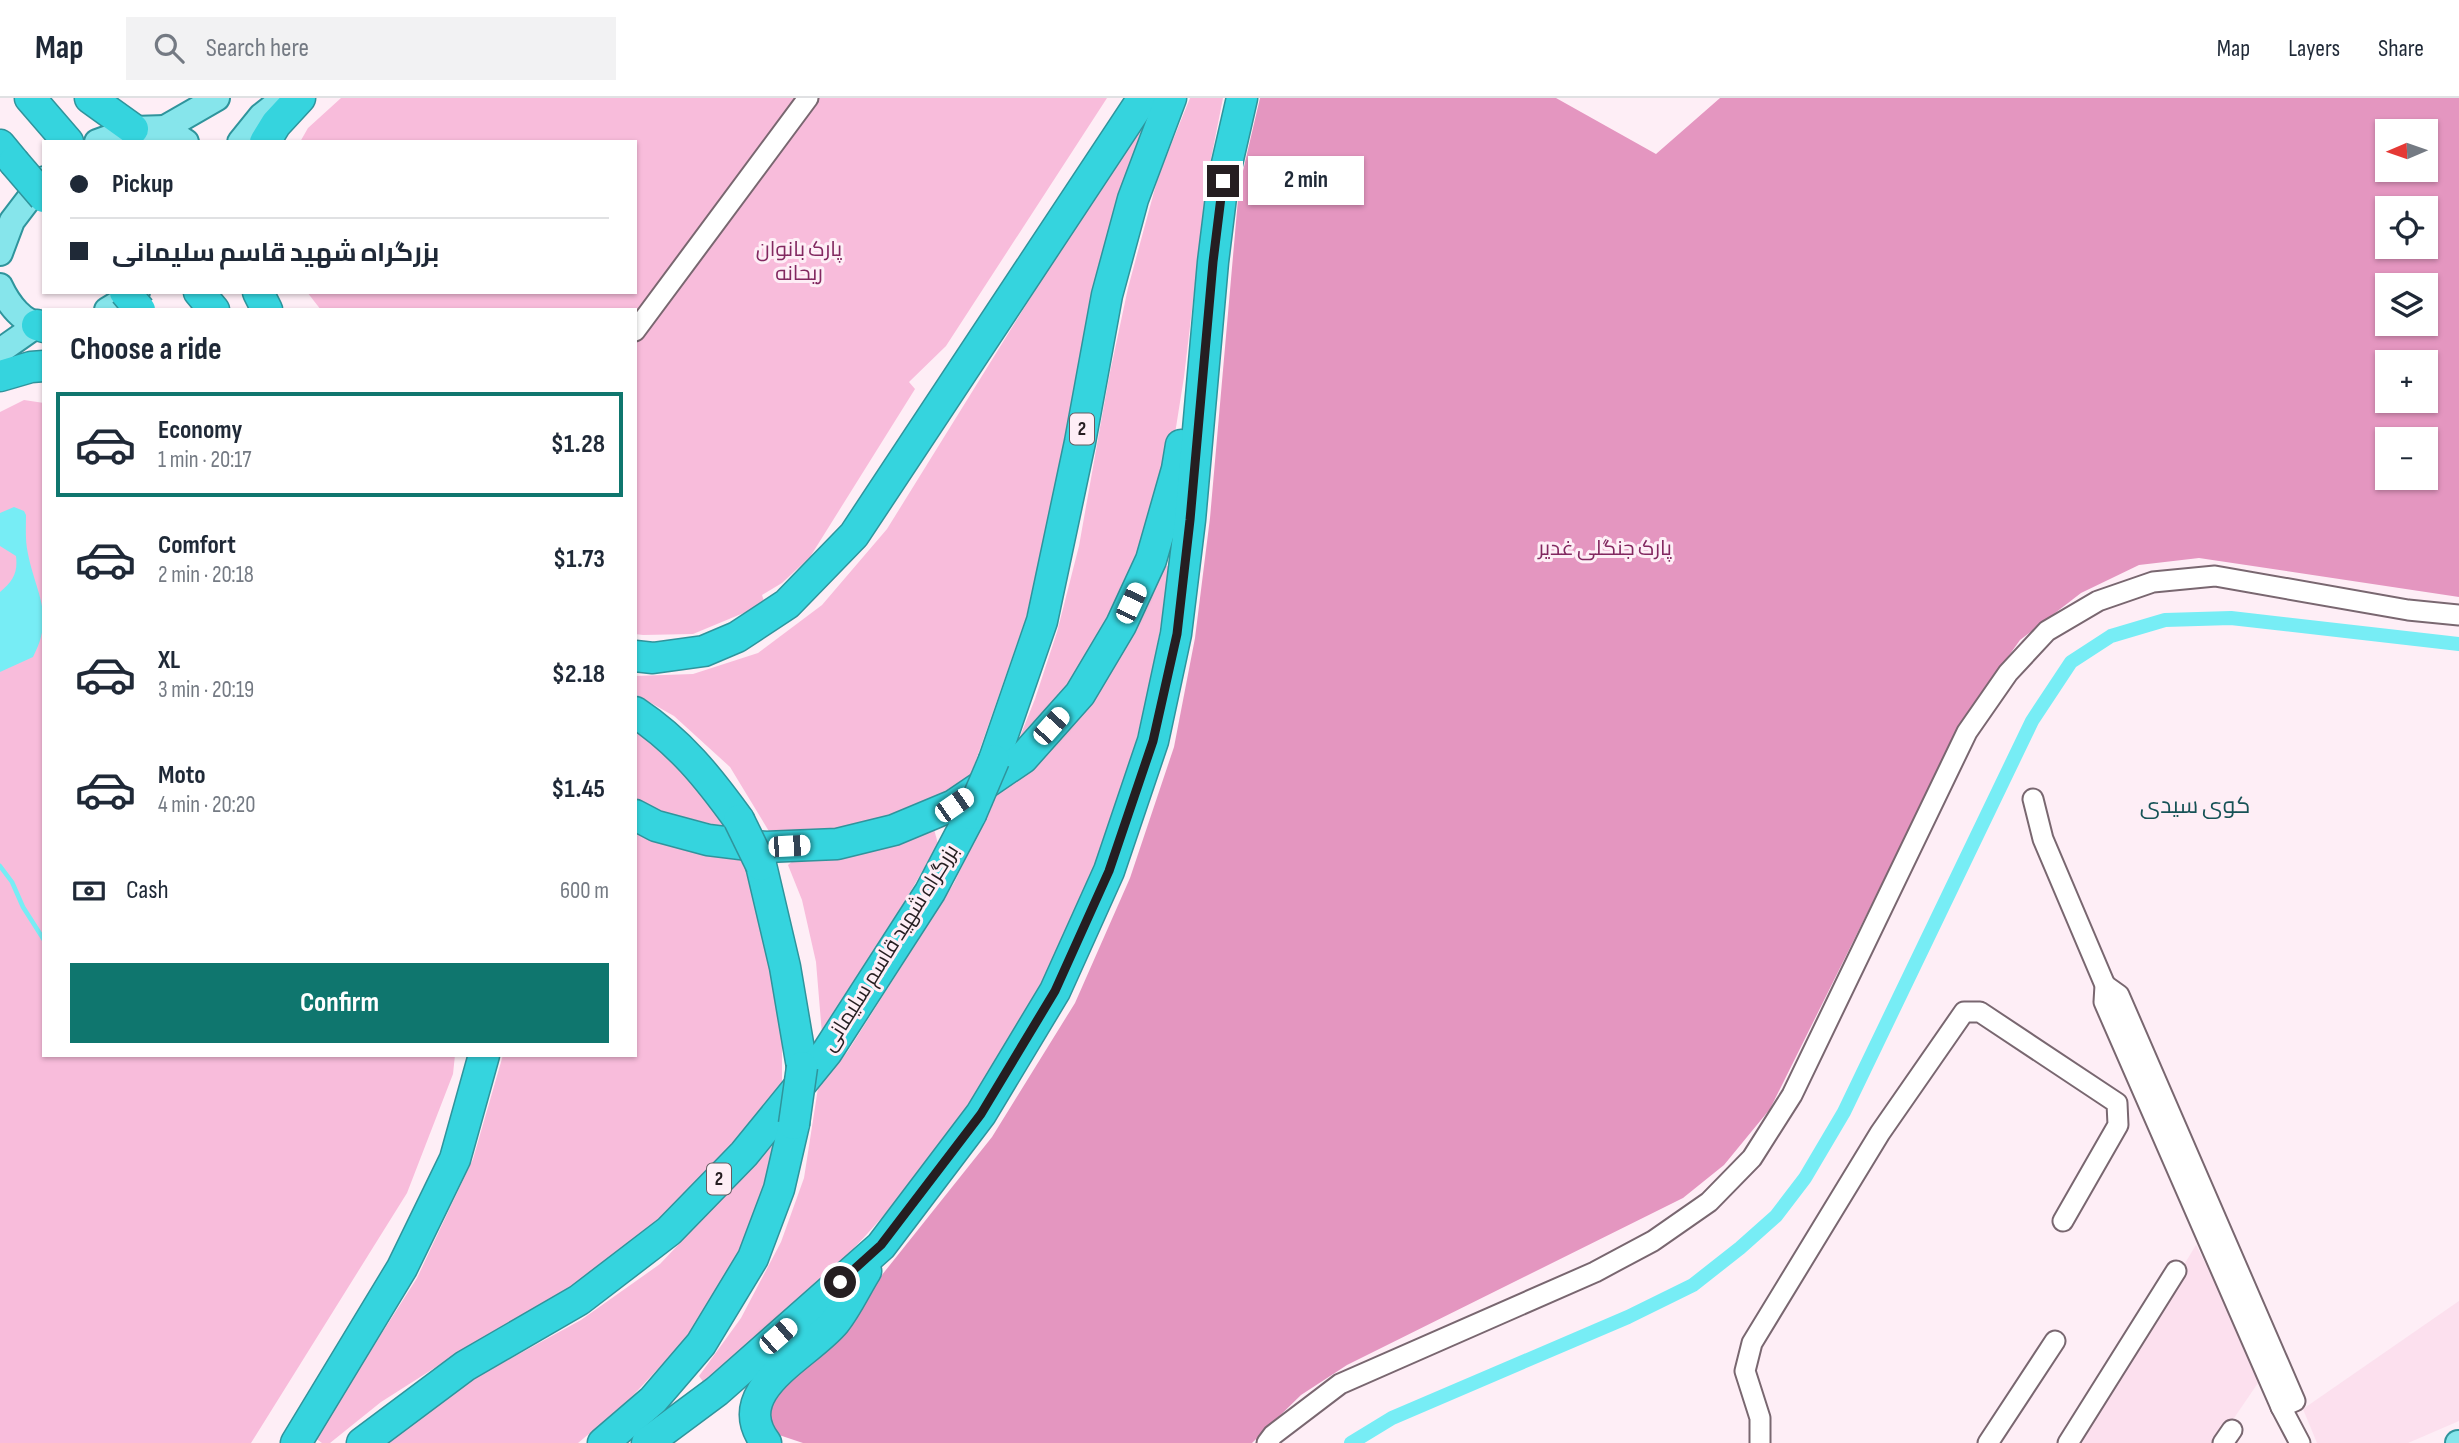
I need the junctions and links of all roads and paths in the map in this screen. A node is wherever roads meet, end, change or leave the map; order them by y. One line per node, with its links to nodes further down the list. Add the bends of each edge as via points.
1 (30, 98): 12 (highway)
2 (90, 98): 11 (highway)
3 (217, 98): 10 (main road)
4 (284, 98): 15 (main road)
5 (300, 98): 16 (highway)
6 (808, 98): 30 (street)
7 (1143, 98): 35 (highway, via 854,536 787,604 737,637 704,651)
8 (1171, 98): 45 (highway, بزرگراه شهید قاسم سلیمانی / 2, bridge, via 1133,199 1107,295 1042,621 994,760 930,892 827,1052 744,1154 669,1231 579,1300 465,1366)
9 (1242, 98): 21 (highway, via 1223,181)
10 (165, 128): 11 (main road); 14 (main road)
11 (133, 129): 13 (main road)
12 (63, 136)
13 (103, 140)
14 (183, 140)
15 (242, 140)
16 (266, 140)
17 (7, 154): 19 (highway, bridge)
18 (42, 182): 20 (main road, via 12,221)
19 (42, 195)
20 (0, 253)
21 (1213, 262): 38 (highway, via 1177,469 1151,560 1121,625 1080,694 1023,758 954,805 894,830 837,844 765,847 708,840); 41 (highway, via 1177,634 1153,741 1109,871 1055,991 988,1103)
22 (0, 286): 29 (main road, via 11,307)
23 (127, 294): 27 (highway, bridge)
24 (134, 294): 26 (main road)
25 (200, 294): 28 (highway)
26 (110, 308)
27 (138, 308)
28 (212, 308)
29 (41, 326): 31 (main road)
30 (637, 328)
31 (0, 351)
32 (42, 366): 33 (highway)
33 (0, 376)
34 (2459, 615): 49 (street, via 2215,576 2152,582 2098,601 2047,631 2008,673 1967,732 1792,1096 1752,1158 1709,1202 1653,1241 1595,1272 1340,1384)
35 (637, 656)
36 (637, 713): 46 (highway, bridge, via 706,774 739,820 761,864 802,1067 779,1189 753,1258 701,1344 653,1400)
37 (2033, 799): 53 (street, via 2043,839 2105,985 2104,1002)
38 (637, 816)
39 (483, 1057): 44 (highway, via 455,1159 402,1268)
40 (2063, 1221): 50 (street, via 2118,1125 2117,1103 1980,1012 1965,1012 1880,1133 1752,1343 1745,1371 1760,1418)
41 (881, 1245): 47 (highway, via 717,1391); 48 (highway, via 835,1322 764,1387 756,1402 756,1418 757,1432)
42 (2176, 1271): 52 (street)
43 (2055, 1340): 51 (street)
44 (296, 1443)
45 (362, 1443)
46 (603, 1443)
47 (647, 1443)
48 (766, 1443)
49 (1268, 1443)
50 (1760, 1443)
51 (1988, 1443)
52 (2068, 1443)
53 (2300, 1443)

